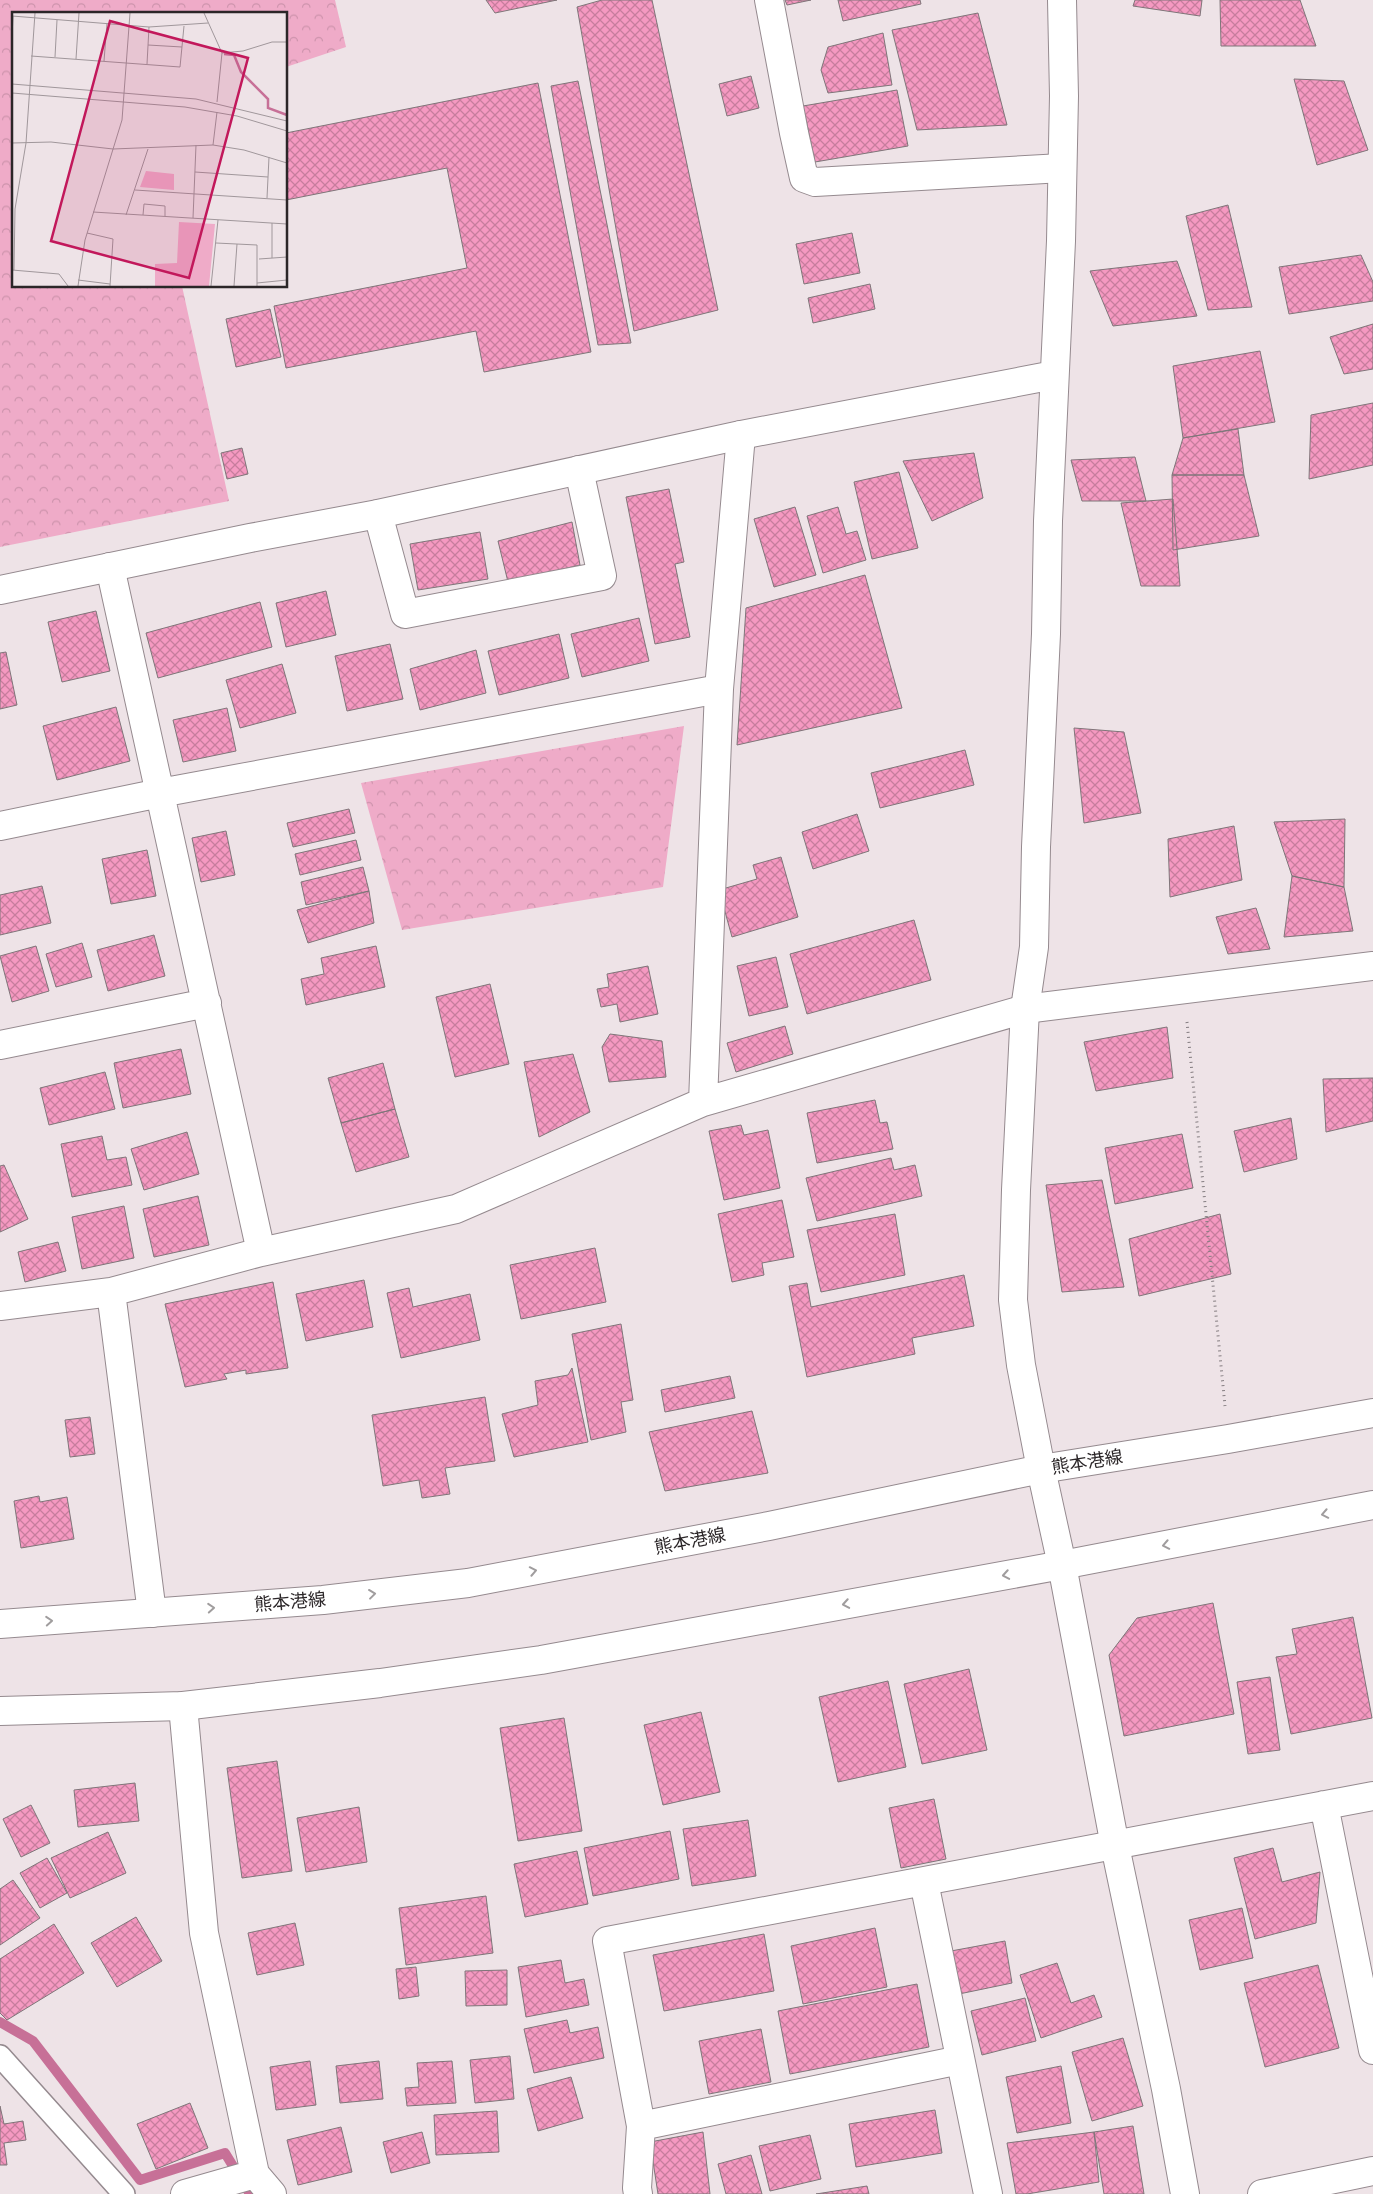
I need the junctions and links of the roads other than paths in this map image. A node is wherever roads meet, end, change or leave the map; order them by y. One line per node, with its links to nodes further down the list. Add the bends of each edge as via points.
1 (769, 0): 3 (street, via 804,178 815,182)
2 (1062, 0): 3 (street)
3 (1062, 168): 4 (street)
4 (1054, 375): 5 (street); 15 (street, via 1034,947)
5 (741, 435): 6 (street); 10 (street)
6 (579, 470): 7 (street); 7 (street, via 602,576 405,614)
7 (378, 514): 8 (street)
8 (110, 567): 9 (street); 11 (street)
9 (0, 590)
10 (719, 689): 11 (street); 17 (street)
11 (160, 793): 12 (street); 14 (street)
12 (0, 826)
13 (1373, 966): 15 (street)
14 (206, 1004): 16 (street); 18 (street)
15 (1025, 1009): 17 (street); 22 (street, via 1013,1300 1021,1366)
16 (0, 1045)
17 (703, 1102): 18 (street, via 456,1209)
18 (261, 1252): 19 (street)
19 (111, 1292): 20 (street); 25 (street)
20 (0, 1306)
21 (1373, 1413): 22 (street, 熊本港線)
22 (1041, 1470): 24 (street); 25 (street, 熊本港線, one-way to 22, via 323,1600 468,1583)
23 (1373, 1505): 24 (street, one-way to 24)
24 (1062, 1565): 27 (street, one-way to 27, via 541,1660 380,1684); 31 (street)
25 (152, 1613): 26 (street, 熊本港線, one-way to 25)
26 (0, 1624)
27 (183, 1706): 28 (street); 38 (street, via 204,1933)
28 (0, 1711)
29 (1373, 1796): 30 (street)
30 (1324, 1805): 31 (street); 33 (street)
31 (1115, 1846): 32 (street); 43 (street)
32 (924, 1882): 35 (street); 36 (street, via 607,1941)
33 (1373, 2050)
34 (0, 2056): 39 (lane)
35 (960, 2060): 36 (street); 42 (street)
36 (641, 2126): 41 (street)
37 (1373, 2171): 44 (street)
38 (260, 2187): 40 (street)
39 (124, 2194)
40 (185, 2194)
41 (638, 2194)
42 (988, 2194)
43 (1185, 2194)
44 (1262, 2194)

